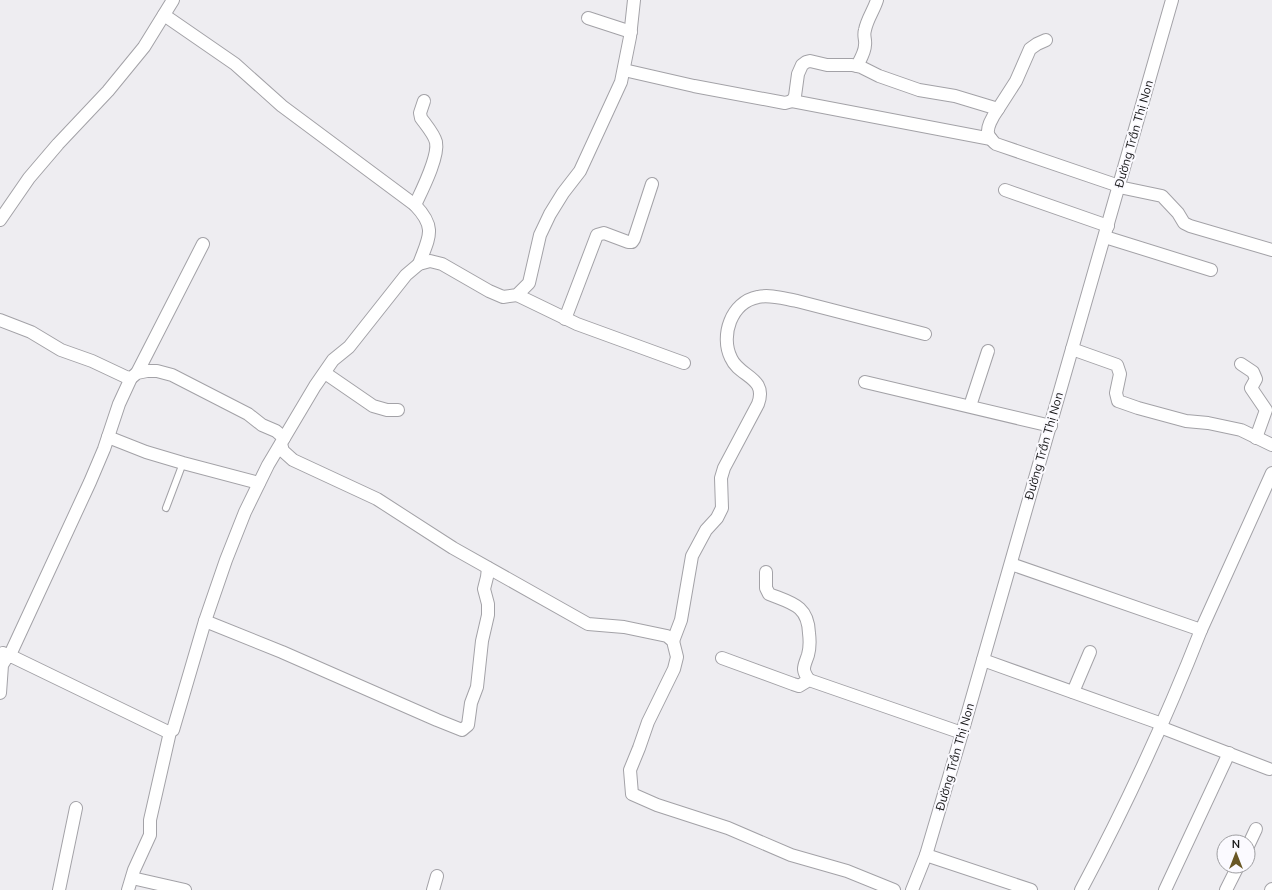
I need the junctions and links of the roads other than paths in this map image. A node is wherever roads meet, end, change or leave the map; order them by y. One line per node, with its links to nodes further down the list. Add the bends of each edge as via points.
1 (173, 0): 5 (street)
2 (634, 0): 7 (street)
3 (877, 0): 9 (street, via 867,22 864,38 866,46)
4 (1172, 0): 16 (street, Đường Trần Thị Non)
5 (164, 15): 18 (street, via 235,64 282,106); 19 (street, via 139,53 29,178)
6 (588, 18): 7 (street)
7 (631, 32): 10 (street)
8 (1046, 40): 13 (street, via 1030,49 1016,81)
9 (858, 66): 12 (street, via 828,65 810,61 802,64); 13 (street, via 919,90 955,96)
10 (624, 70): 12 (street, via 785,103); 25 (street, via 621,82 580,170 550,214 540,235 529,283)
11 (424, 101): 18 (street, via 421,118 436,142 436,149 426,182)
12 (792, 101): 14 (street)
13 (998, 109): 14 (street, via 988,129)
14 (991, 140): 16 (street, via 1008,149)
15 (652, 184): 26 (street, via 632,242 604,233 597,235)
16 (1119, 187): 20 (street, Đường Trần Thị Non); 22 (street, via 1162,196 1173,206 1184,223 1190,226)
17 (1005, 190): 20 (street)
18 (415, 205): 23 (street, via 429,221 430,233)
19 (0, 220)
20 (1106, 232): 24 (street); 29 (street, Đường Trần Thị Non)
21 (203, 244): 34 (street)
22 (1272, 250)
23 (419, 264): 25 (street, via 442,264 503,297); 33 (street, via 406,275 358,337 333,360)
24 (1211, 270)
25 (517, 296): 26 (street)
26 (565, 319): 31 (street)
27 (0, 320): 34 (street, via 31,332 61,350)
28 (924, 334): 52 (street, via 776,297 758,296 746,300 738,307 728,331 727,348 732,360 755,380 761,396 724,468 721,478 722,508 692,556 681,620)
29 (1072, 349): 38 (street, Đường Trần Thị Non); 40 (street, via 1117,365 1120,374 1116,393 1118,401 1186,421 1241,430)
30 (988, 351): 36 (street)
31 (684, 362)
32 (1241, 364): 40 (street, via 1253,372 1256,379 1251,388 1266,410)
33 (325, 373): 37 (street, via 372,406); 41 (street)
34 (134, 376): 39 (street, via 119,404); 41 (street, via 147,371 172,375 248,414 262,425 276,431)
35 (865, 382): 36 (street)
36 (970, 406): 38 (street)
37 (398, 410)
38 (1050, 426): 47 (street, Đường Trần Thị Non)
39 (108, 437): 43 (street); 54 (street, via 90,482)
40 (1256, 438): 42 (street)
41 (282, 441): 45 (street); 48 (street, via 283,451 293,460 378,499)
42 (1272, 445)
43 (183, 463): 45 (street); 46 (lane)
44 (1272, 472): 51 (street)
45 (259, 482): 50 (street, via 234,540)
46 (166, 508)
47 (1011, 564): 51 (street); 56 (street, Đường Trần Thị Non)
48 (488, 568): 50 (street, via 484,589 488,615 482,641 477,687 471,703 468,724 462,730); 52 (street, via 588,624 624,627 667,636)
49 (766, 572): 57 (street, via 766,588 769,594 792,603 804,613 809,627 810,645 803,666 804,673)
50 (205, 621): 61 (street, via 173,730)
51 (1201, 630): 60 (street)
52 (673, 641): 75 (street, via 677,657 674,669 648,722 630,770 632,794 657,805 728,828 791,855 848,871)
53 (1090, 652): 58 (street)
54 (5, 654): 59 (street); 61 (street)
55 (722, 658): 57 (street, via 799,686)
56 (983, 660): 58 (street); 62 (street, Đường Trần Thị Non)
57 (810, 680): 62 (street)
58 (1073, 692): 60 (street)
59 (0, 693)
60 (1161, 726): 63 (street); 78 (street, via 1106,844)
61 (170, 732): 71 (street, via 150,820 150,835)
62 (962, 733): 68 (street, Đường Trần Thị Non)
63 (1229, 753): 64 (street); 79 (street)
64 (1269, 769)
65 (76, 808): 72 (street)
66 (1256, 829): 67 (street)
67 (1254, 834)
68 (926, 855): 76 (street, Đường Trần Thị Non); 77 (street)
69 (1234, 874): 80 (street)
70 (436, 876): 74 (street)
71 (130, 884): 73 (street)
72 (59, 890)
73 (185, 890)
74 (433, 890)
75 (894, 890)
76 (912, 890)
77 (1031, 890)
78 (1081, 890)
79 (1165, 890)
80 (1226, 890)

